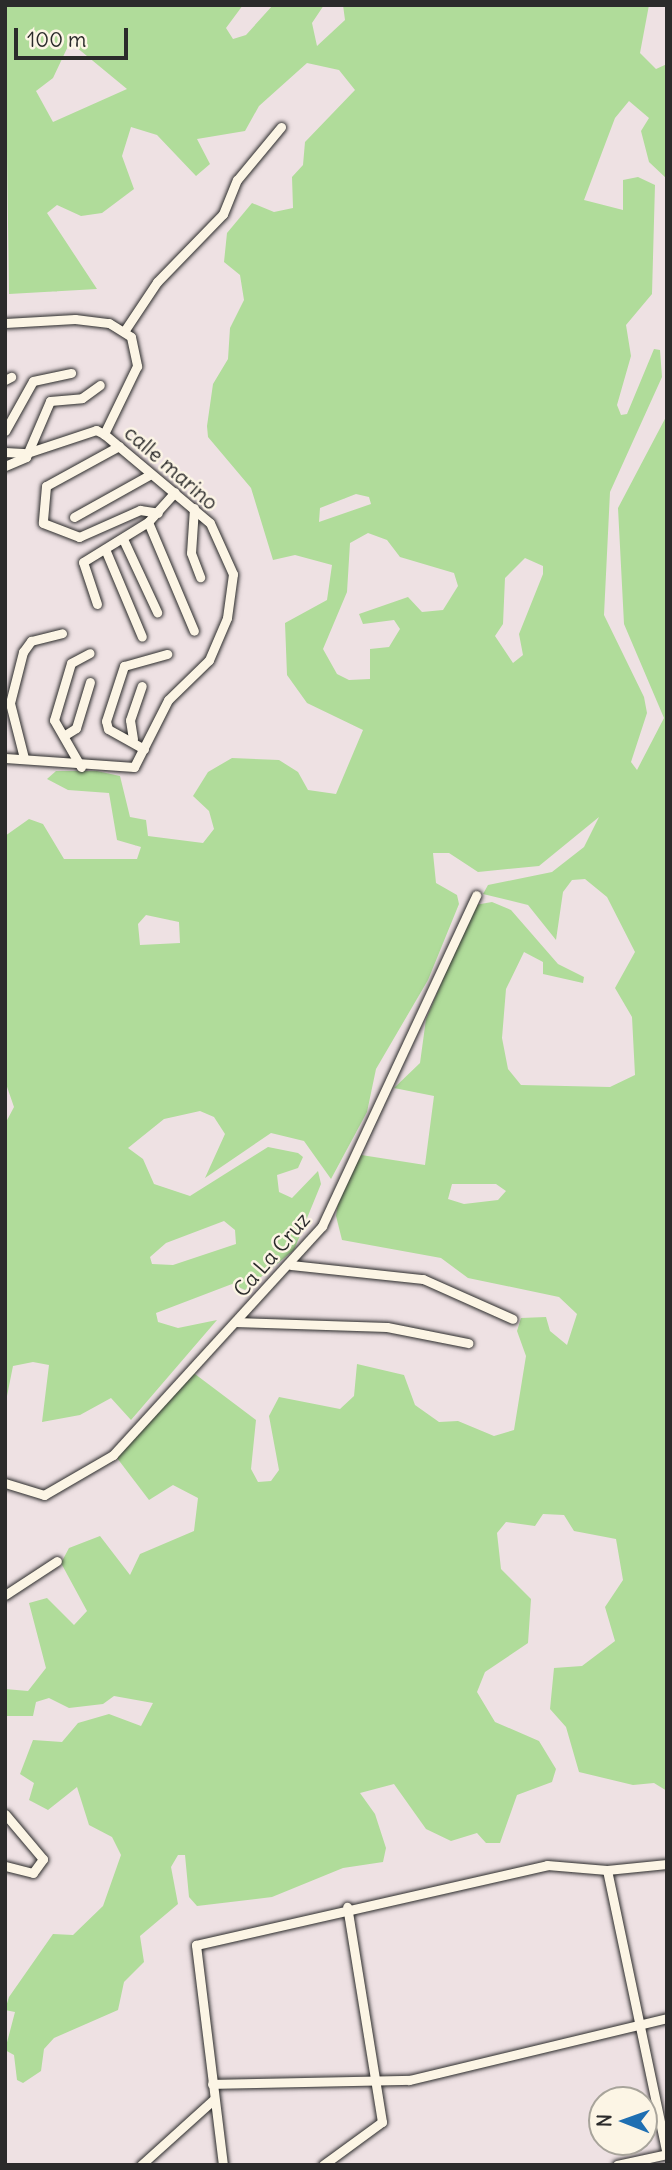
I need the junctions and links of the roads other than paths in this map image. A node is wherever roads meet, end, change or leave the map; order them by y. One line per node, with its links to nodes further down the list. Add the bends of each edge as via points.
1 (281, 127): 3 (street, via 237,180 223,214 157,282)
2 (5, 323): 3 (street, via 75,319)
3 (125, 330): 7 (street, via 136,347 136,366)
4 (71, 373): 6 (street, via 33,381)
5 (100, 385): 10 (street, via 82,398 50,401)
6 (5, 430)
7 (104, 434): 8 (street, calle marino); 10 (street, calle marino, via 96,430)
8 (119, 446): 12 (street, calle marino); 15 (street, via 46,486 43,523 79,537 139,510)
9 (5, 452): 10 (street, calle marino)
10 (27, 453): 11 (street)
11 (5, 466)
12 (151, 474): 13 (street, calle marino); 16 (street)
13 (175, 492): 14 (street, calle marino); 15 (street)
14 (194, 508): 20 (street, via 191,553); 32 (street, calle marino, via 228,554 233,574 227,618 209,660 168,700)
15 (158, 513): 17 (street)
16 (74, 517)
17 (148, 522): 18 (street); 23 (street)
18 (123, 539): 19 (street); 22 (street)
19 (105, 549): 21 (street, via 82,565); 25 (street)
20 (200, 577)
21 (97, 604)
22 (157, 612)
23 (194, 631)
24 (62, 633): 34 (street, via 31,641 23,652 10,703)
25 (142, 637)
26 (90, 653): 30 (street, via 70,666 54,720)
27 (167, 654): 31 (street, via 129,662 121,672 105,725)
28 (90, 682): 30 (street, via 76,728)
29 (142, 686): 31 (street, via 130,720)
30 (65, 735): 35 (street)
31 (133, 739): 32 (street)
32 (144, 749): 35 (street, calle marino, via 134,767)
33 (5, 758): 34 (street)
34 (24, 758): 35 (street)
35 (81, 767)
36 (476, 895): 37 (street, Ca La Cruz, via 322,1226)
37 (291, 1265): 38 (street, via 423,1279); 39 (street, Ca La Cruz)
38 (513, 1319)
39 (235, 1322): 40 (street, via 387,1327); 41 (street, Ca La Cruz, via 113,1455 44,1495)
40 (468, 1343)
41 (5, 1483)
42 (57, 1561): 43 (street)
43 (5, 1595)
44 (5, 1814): 46 (street, via 43,1859 33,1873)
45 (667, 1864): 47 (street)
46 (5, 1866)
47 (607, 1870): 48 (street, via 547,1865); 50 (street)
48 (347, 1907): 51 (street); 52 (street, via 193,1947)
49 (667, 2018): 50 (street)
50 (639, 2028): 51 (street, via 409,2080); 54 (street)
51 (378, 2079): 52 (street); 57 (street, via 379,2127)
52 (212, 2084): 53 (street)
53 (214, 2099): 55 (street); 56 (street)
54 (667, 2154): 58 (street)
55 (141, 2165)
56 (223, 2165)
57 (323, 2165)
58 (617, 2165)

